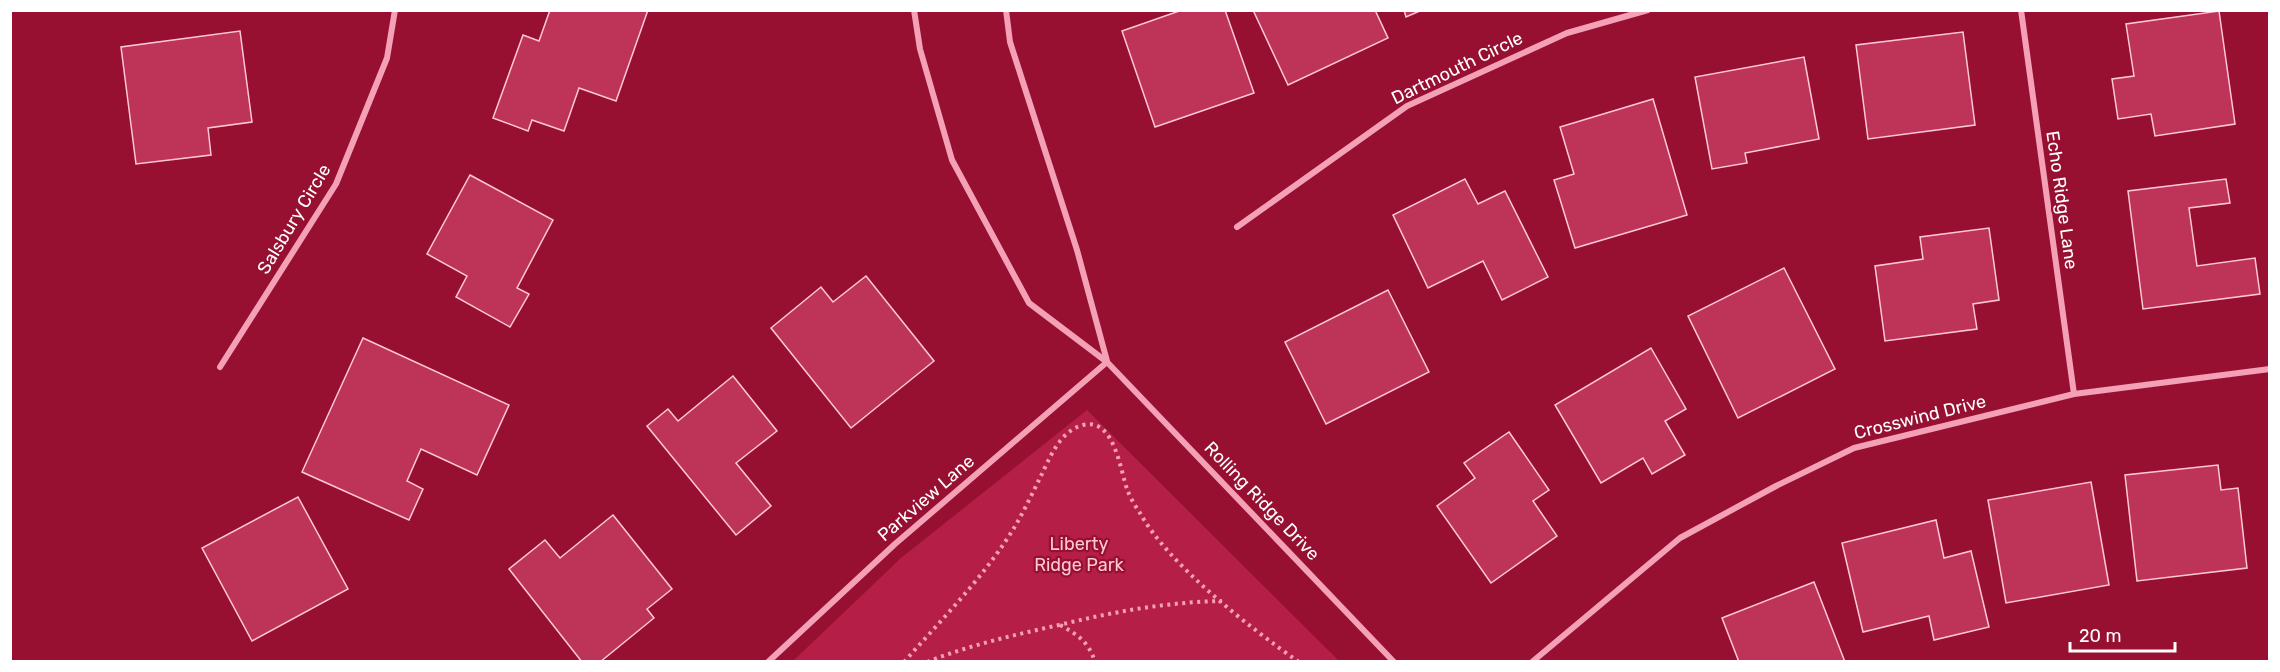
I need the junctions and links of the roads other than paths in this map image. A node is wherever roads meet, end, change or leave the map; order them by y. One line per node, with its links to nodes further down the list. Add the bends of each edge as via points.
1 (395, 10): 8 (street, Salsbury Circle, via 387,58 336,184)
2 (914, 10): 7 (street, Rolling Ridge Drive, via 920,49 952,160 1029,303)
3 (1006, 10): 7 (street, Rolling Ridge Drive, via 1010,42 1077,250)
4 (1648, 10): 6 (street, Dartmouth Circle, via 1567,33 1407,106)
5 (2021, 10): 10 (street, Echo Ridge Lane)
6 (1237, 227)
7 (1107, 362): 11 (street, Parkview Lane, via 895,544); 12 (street, Rolling Ridge Drive)
8 (220, 367)
9 (2270, 369): 10 (street, Crosswind Drive)
10 (2074, 394): 13 (street, Crosswind Drive, via 1854,448 1776,486 1680,538)
11 (768, 662)
12 (1394, 662)
13 (1532, 662)

